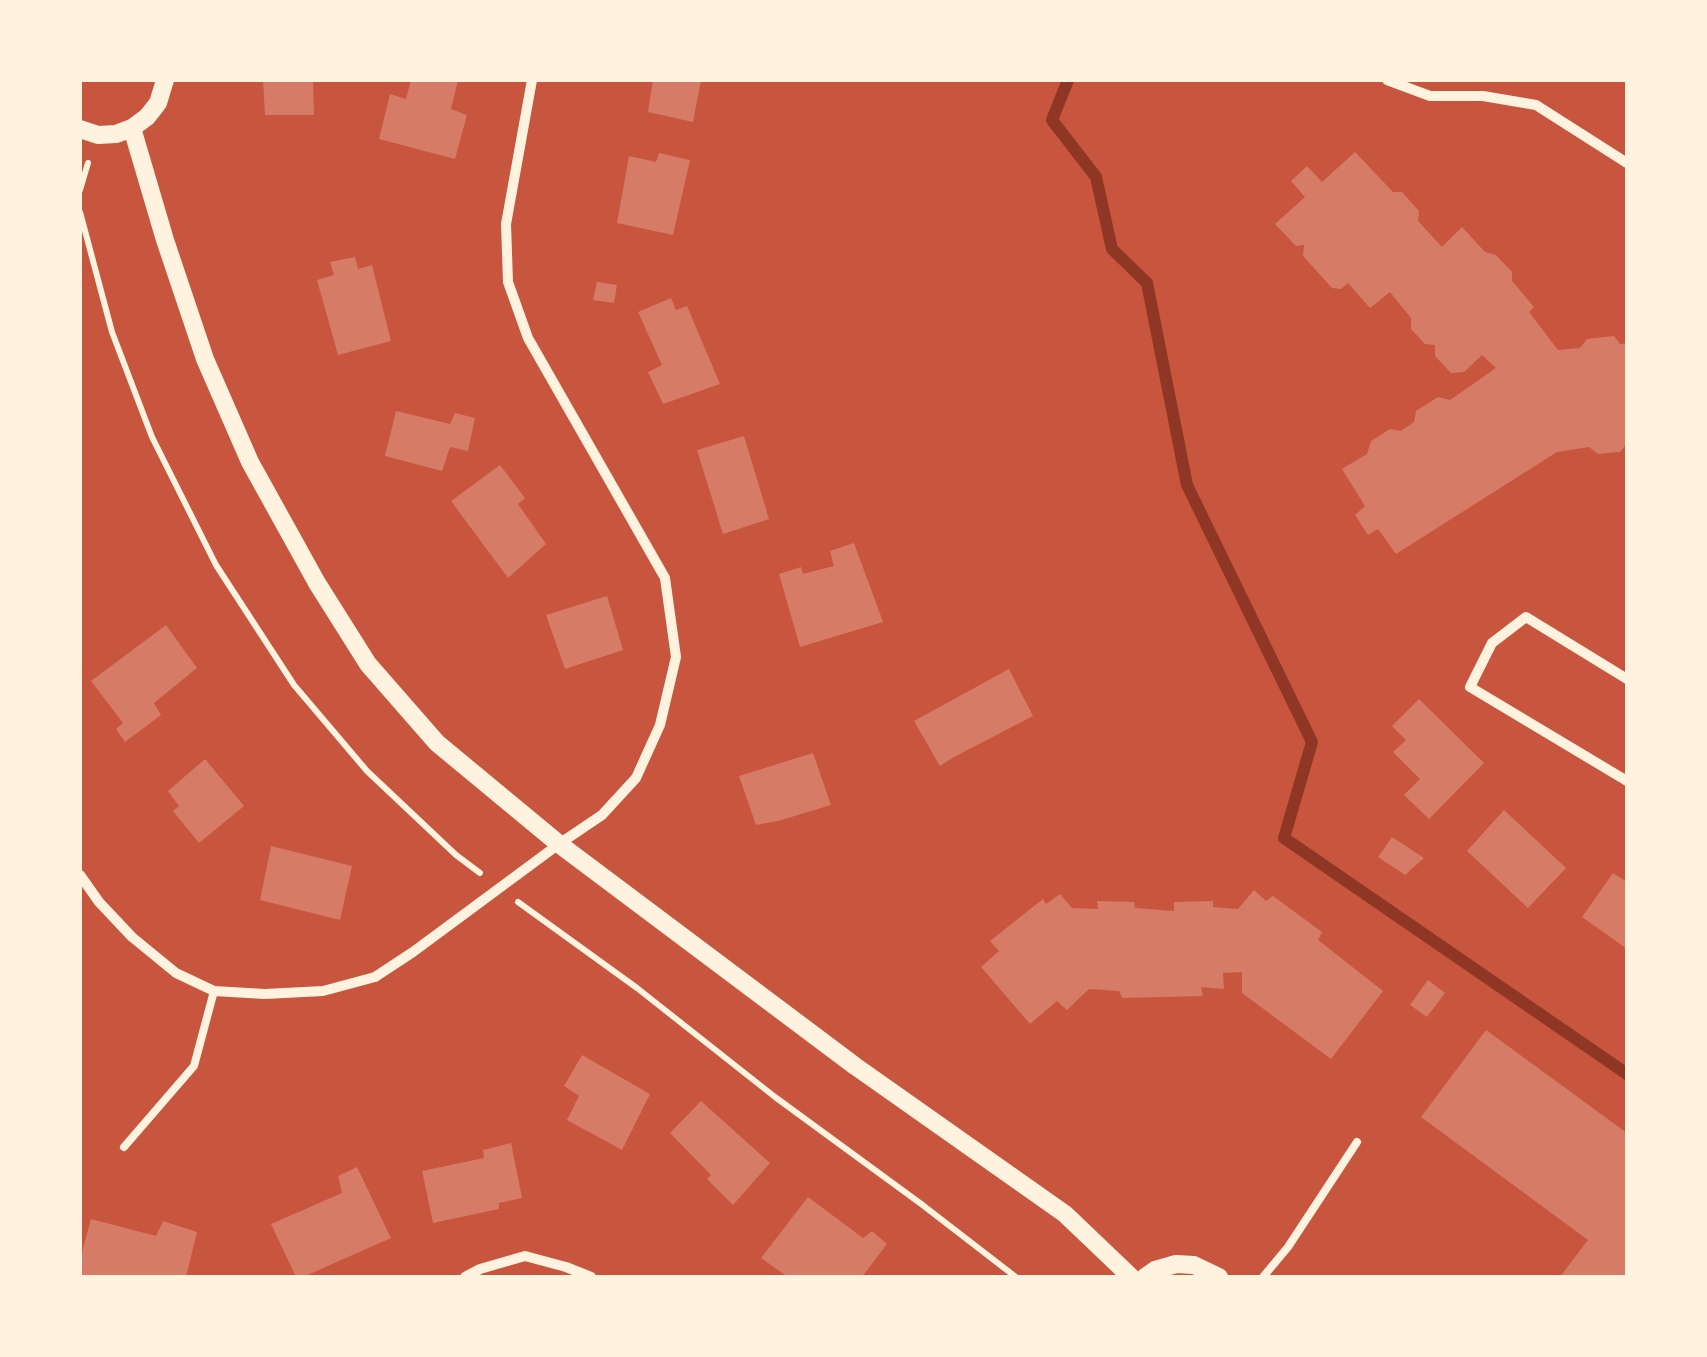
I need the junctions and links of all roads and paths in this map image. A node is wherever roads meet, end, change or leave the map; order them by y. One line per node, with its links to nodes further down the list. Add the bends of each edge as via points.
1 (165, 80): 4 (street, via 158,104)
2 (532, 80): 9 (street, via 506,224 508,282 528,338 665,578 676,657 660,724 636,778 602,815)
3 (1386, 80): 6 (street, via 1430,96 1484,96 1536,106)
4 (132, 128): 5 (street, via 116,134); 9 (street, via 204,359 250,462 317,583 368,664 437,743)
5 (80, 129)
6 (1627, 163)
7 (1627, 679): 8 (street, via 1526,617 1492,643 1470,687)
8 (1627, 780)
9 (560, 844): 11 (street, via 375,977 322,991); 16 (street, via 1064,1214)
10 (80, 875): 11 (street, via 132,937 176,973)
11 (214, 991): 13 (lane, via 194,1066)
12 (1356, 1142): 19 (lane)
13 (124, 1147)
14 (465, 1277): 15 (street, via 525,1256)
15 (591, 1277)
16 (1131, 1277)
17 (1145, 1277): 18 (street, via 1176,1264)
18 (1219, 1277)
19 (1263, 1277)

